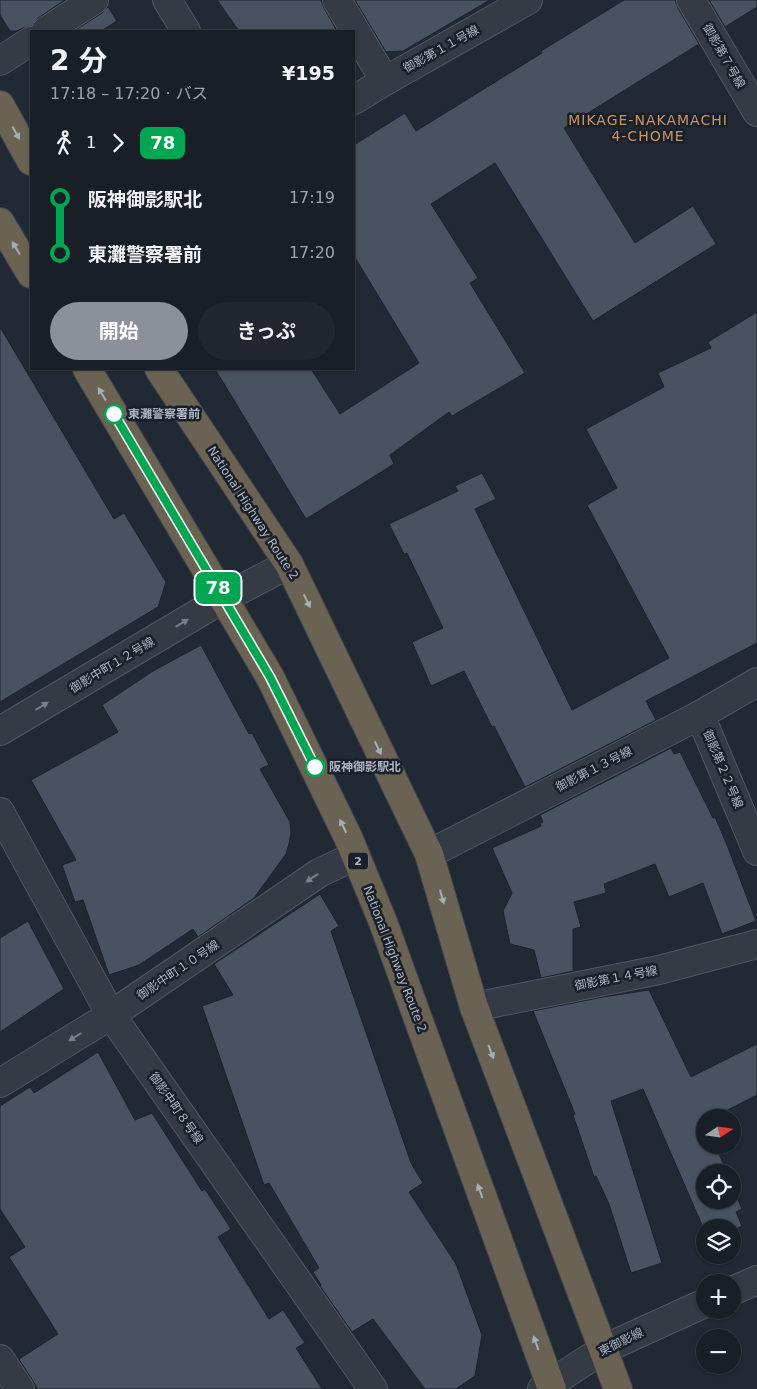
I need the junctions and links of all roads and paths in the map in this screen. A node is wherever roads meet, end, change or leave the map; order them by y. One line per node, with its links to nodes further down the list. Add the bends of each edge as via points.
1 (94, 0): 6 (street)
2 (167, 0): 7 (street)
3 (337, 0): 8 (street)
4 (528, 0): 12 (street, 御影第１１号線)
5 (691, 0): 15 (street, 御影第７号線)
6 (48, 30)
7 (185, 30)
8 (354, 30)
9 (355, 31): 12 (street)
10 (30, 42): 11 (street)
11 (0, 61)
12 (384, 81): 13 (street, 御影第１１号線)
13 (355, 99)
14 (0, 105): 16 (highway, one-way to 16)
15 (757, 112)
16 (30, 159)
17 (0, 222): 18 (highway, one-way to 17)
18 (30, 272)
19 (88, 370): 22 (highway, National Highway Route 2 / 2, one-way to 19)
20 (160, 370): 21 (highway, National Highway Route 2)
21 (289, 564): 22 (street, 御影中町１２号線); 28 (highway, National Highway Route 2, one-way to 28)
22 (224, 598): 25 (street, 御影中町１２号線, one-way to 22); 29 (highway, National Highway Route 2 / 2, one-way to 22, via 283,702)
23 (757, 682): 24 (street, 御影第１３号線)
24 (700, 715): 27 (street, 御影第２２号線); 28 (street, 御影第１３号線)
25 (0, 731)
26 (0, 812): 32 (street, 御影中町８号線)
27 (757, 850)
28 (429, 854): 31 (highway, National Highway Route 2, one-way to 31)
29 (355, 856): 32 (street, 御影中町１０号線, one-way to 32, via 319,873); 39 (highway, National Highway Route 2 / 2, one-way to 29, via 383,922)
30 (757, 944): 31 (street, 御影第１４号線, via 659,970)
31 (474, 1007): 37 (highway, National Highway Route 2, one-way to 37)
32 (111, 1015): 33 (street, 御影中町１０号線, one-way to 33); 41 (street, 御影中町８号線)
33 (0, 1083)
34 (757, 1280): 35 (street)
35 (741, 1287)
36 (696, 1307): 37 (street, 東御影線)
37 (604, 1349): 39 (street, 東御影線); 42 (highway, National Highway Route 2)
38 (0, 1359): 40 (street)
39 (548, 1387)
40 (20, 1389)
41 (374, 1389)
42 (618, 1389)

